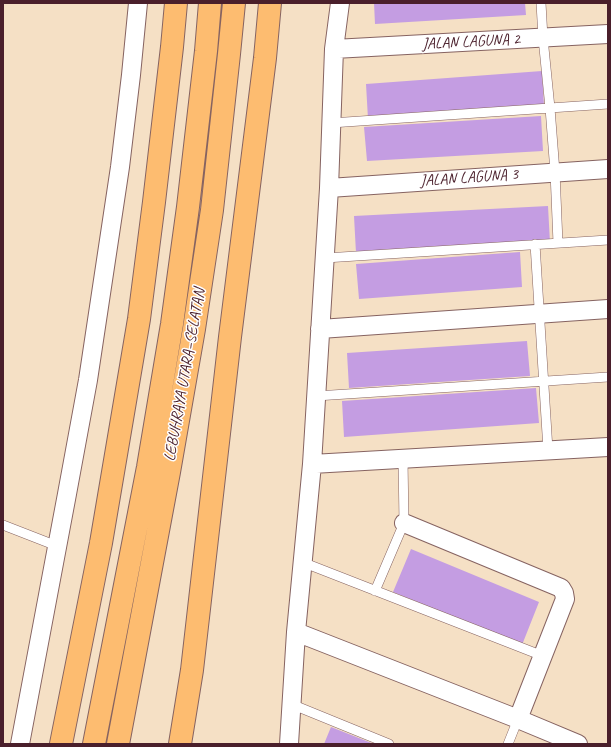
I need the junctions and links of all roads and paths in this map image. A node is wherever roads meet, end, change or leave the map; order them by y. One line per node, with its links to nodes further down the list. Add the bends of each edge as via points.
1 (138, 3): 33 (street, via 121,159 88,380)
2 (176, 3): 41 (main road, via 139,319 101,543)
3 (210, 3): 42 (main road, LEBUHRAYA UTARA–SELATAN, via 188,207 172,324 148,467)
4 (234, 3): 43 (main road, LEBUHRAYA UTARA–SELATAN, via 212,210 195,322)
5 (270, 3): 44 (main road, via 192,670)
6 (340, 3): 10 (street)
7 (541, 3): 9 (lane)
8 (608, 34): 9 (street, JALAN LAGUNA 2)
9 (543, 38): 10 (street, JALAN LAGUNA 2); 12 (lane)
10 (334, 49): 13 (street)
11 (608, 104): 12 (lane)
12 (550, 108): 13 (lane); 15 (lane)
13 (332, 123): 16 (street)
14 (608, 169): 15 (street, JALAN LAGUNA 3)
15 (555, 172): 16 (street, JALAN LAGUNA 3); 18 (lane)
16 (329, 188): 20 (street)
17 (608, 240): 18 (lane)
18 (558, 243): 19 (lane)
19 (535, 244): 20 (lane); 22 (lane)
20 (325, 258): 23 (street)
21 (608, 309): 22 (street)
22 (540, 314): 23 (street); 25 (lane)
23 (320, 330): 26 (street)
24 (608, 377): 25 (lane)
25 (544, 381): 26 (lane); 28 (lane)
26 (316, 396): 30 (street)
27 (608, 447): 28 (street)
28 (548, 450): 29 (street)
29 (403, 459): 30 (street); 31 (lane)
30 (312, 464): 34 (street)
31 (404, 524): 35 (lane); 37 (street, via 561,588 564,599)
32 (3, 525): 33 (lane)
33 (58, 546): 40 (street)
34 (302, 562): 35 (lane); 36 (street)
35 (375, 591): 37 (lane)
36 (296, 632): 38 (street); 39 (street)
37 (543, 656): 39 (street)
38 (291, 704): 45 (street); 46 (lane)
39 (518, 719): 47 (lane); 48 (street)
40 (20, 744)
41 (61, 744)
42 (94, 744)
43 (118, 744)
44 (180, 744)
45 (289, 744)
46 (389, 744)
47 (508, 744)
48 (578, 744)

